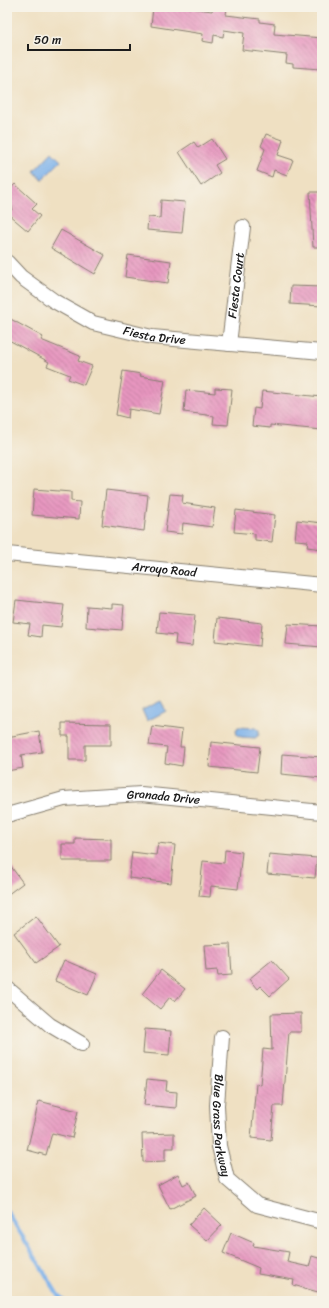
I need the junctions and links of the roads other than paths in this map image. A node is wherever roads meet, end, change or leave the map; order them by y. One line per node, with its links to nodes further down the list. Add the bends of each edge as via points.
1 (243, 226): 3 (street, Fiesta Court)
2 (7, 262): 3 (street, Fiesta Drive, via 21,277 54,302 93,323 152,337)
3 (229, 344): 4 (street, Fiesta Drive)
4 (322, 352)
5 (7, 554): 6 (street, Arroyo Road)
6 (322, 585)
7 (322, 812): 8 (street, Granada Drive, via 141,794 64,798)
8 (7, 815)
9 (7, 988): 11 (street, via 50,1024)
10 (222, 1037): 12 (street, Blue Grass Parkway, via 217,1105 219,1146 227,1179 257,1205)
11 (82, 1044)
12 (322, 1222)

